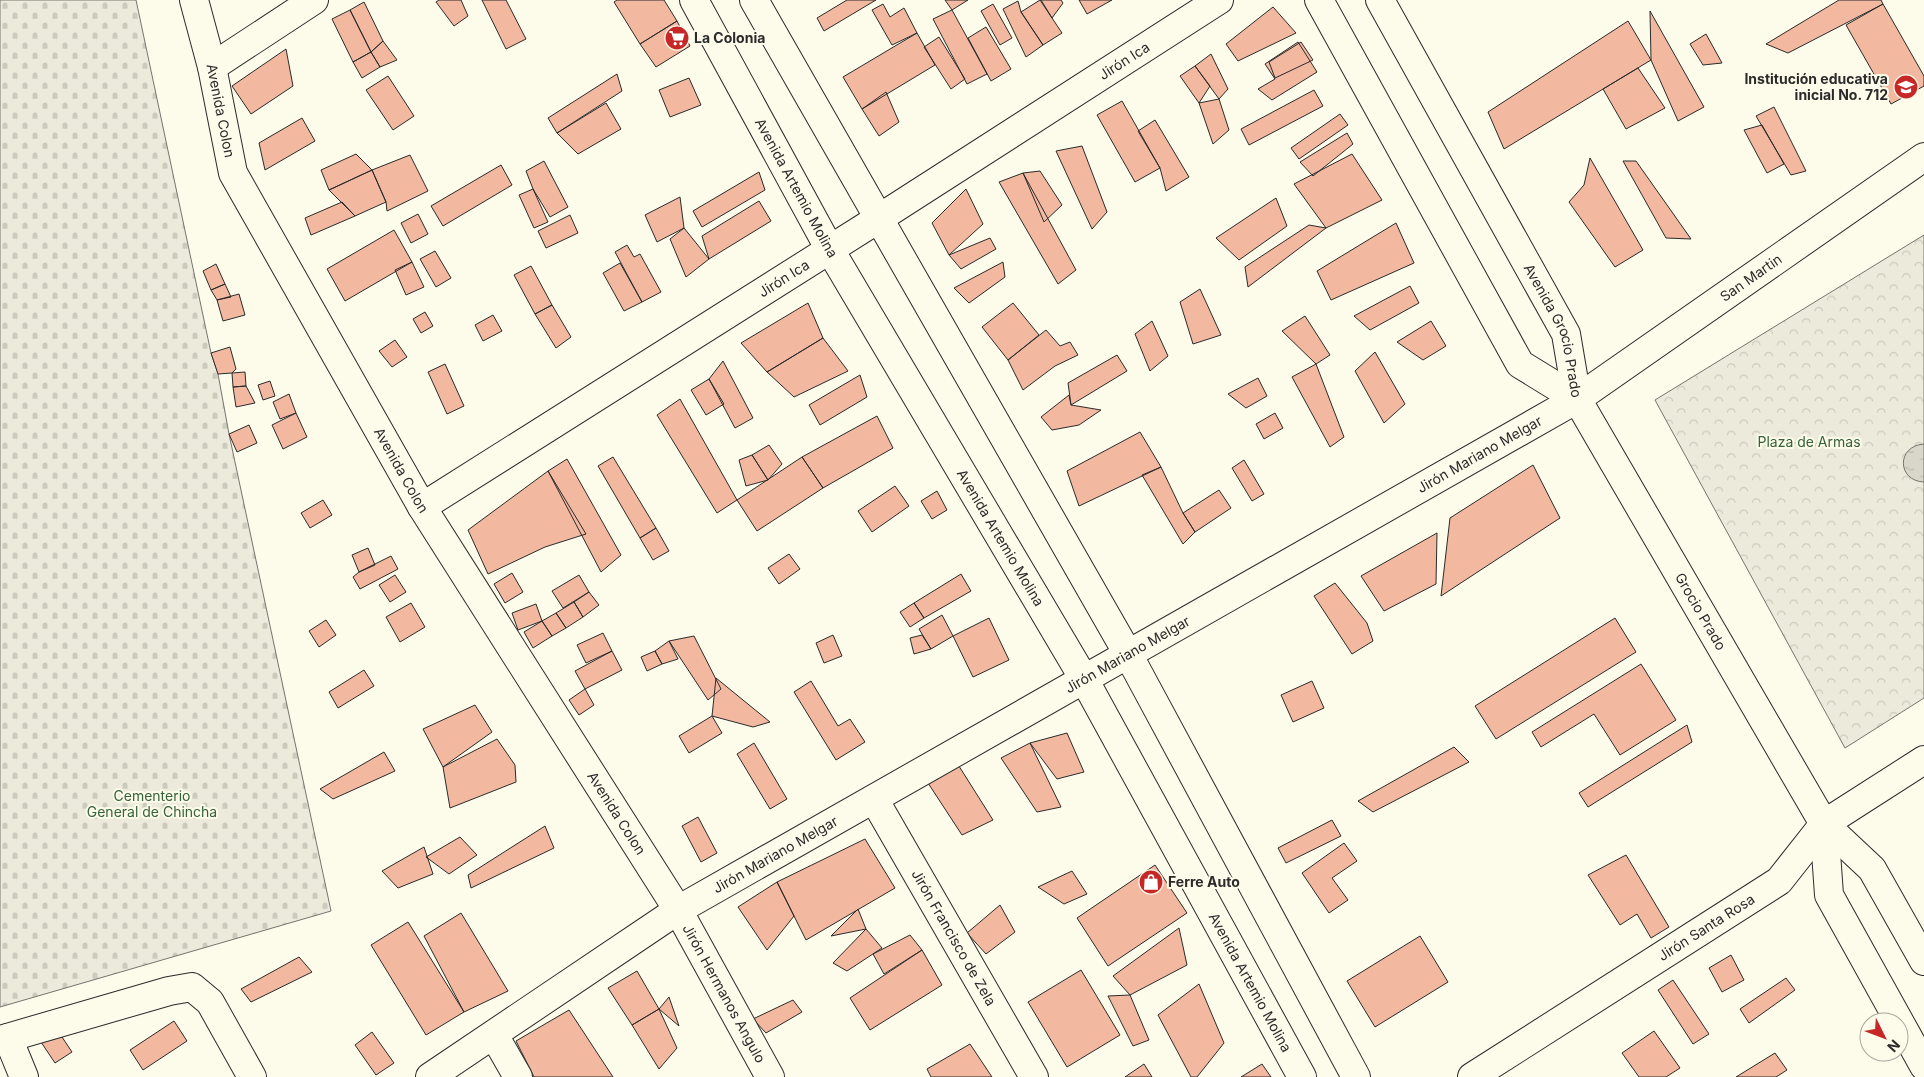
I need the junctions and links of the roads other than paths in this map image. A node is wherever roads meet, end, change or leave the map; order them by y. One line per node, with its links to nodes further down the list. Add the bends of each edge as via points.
1 (194, 0): 8 (street, Avenida Colon)
2 (314, 0): 8 (street)
3 (694, 0): 11 (street, Avenida Artemio Molina)
4 (754, 0): 10 (street)
5 (1218, 0): 10 (street, Jirón Ica)
6 (1319, 0): 12 (street, Avenida Grocio Prado, via 1520,364)
7 (1380, 0): 12 (street, Avenida Grocio Prado, via 1566,334)
8 (212, 67): 13 (street, Avenida Colon, via 233,173)
9 (1924, 157): 12 (street, San Martin)
10 (878, 219): 11 (street, Jirón Ica); 14 (street)
11 (829, 248): 13 (street, Jirón Ica); 15 (street, Avenida Artemio Molina)
12 (1577, 399): 14 (street, Jirón Mariano Melgar); 18 (street, Grocio Prado)
13 (422, 506): 19 (street, Avenida Colon)
14 (1128, 654): 15 (street, Jirón Mariano Melgar); 31 (street)
15 (1084, 679): 17 (street, Jirón Mariano Melgar); 30 (street, Avenida Artemio Molina)
16 (1924, 760): 18 (street, Jirón Santa Rosa)
17 (874, 799): 19 (street, Jirón Mariano Melgar); 29 (street, Jirón Francisco de Zela)
18 (1824, 824): 20 (street, via 1872,869); 23 (street, via 1829,895); 32 (street, Jirón Santa Rosa, via 1779,881)
19 (678, 910): 21 (street, Jirón Mariano Melgar); 28 (street, Jirón Hermanos Angulo)
20 (1924, 961)
21 (494, 1035): 26 (street, Jirón Mariano Melgar); 27 (street)
22 (4, 1039): 24 (street); 25 (street, via 192,987 210,1002)
23 (1924, 1066)
24 (24, 1077)
25 (252, 1077)
26 (430, 1077)
27 (518, 1077)
28 (770, 1077)
29 (1034, 1077)
30 (1302, 1077)
31 (1356, 1077)
32 (1472, 1077)

